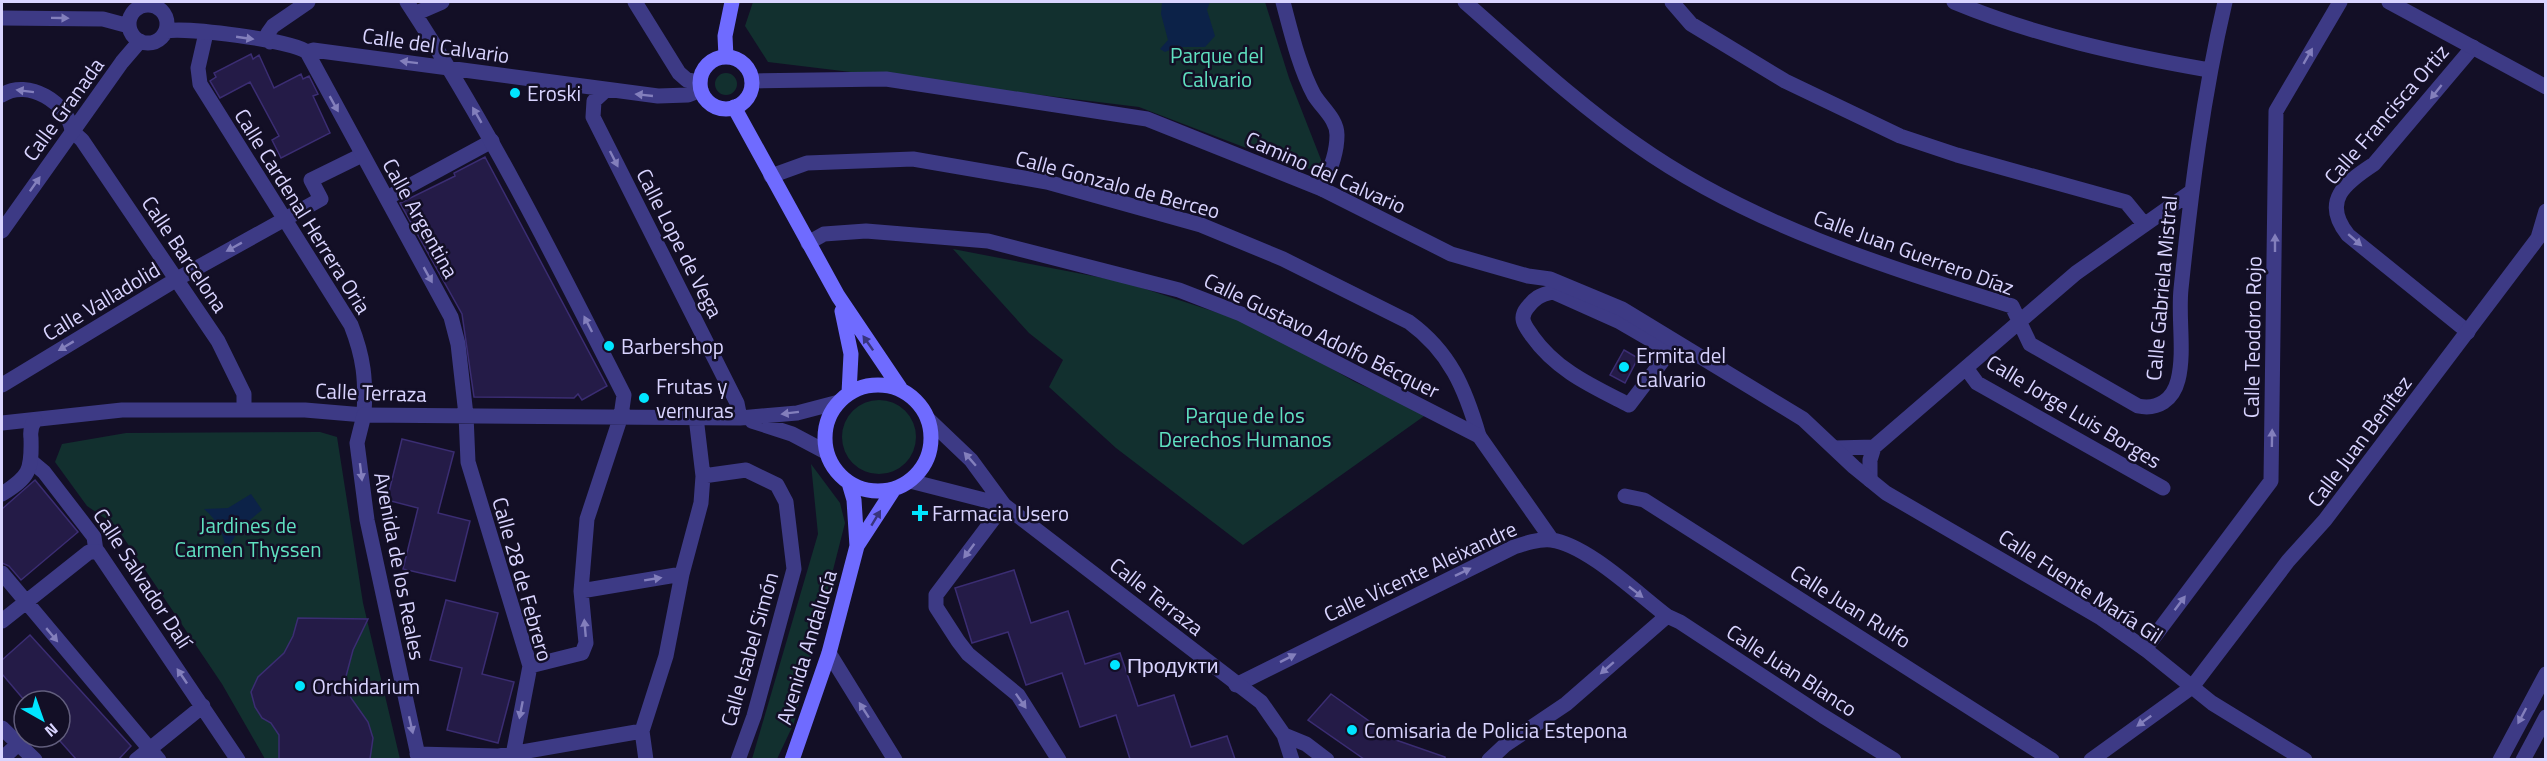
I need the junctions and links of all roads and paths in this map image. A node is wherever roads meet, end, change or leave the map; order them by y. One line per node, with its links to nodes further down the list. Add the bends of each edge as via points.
1 (308, 2): 19 (street, via 273,26 268,33)
2 (442, 2): 13 (street, via 419,12)
3 (635, 2): 26 (street, via 679,73)
4 (732, 2): 22 (main road, via 725,36)
5 (1283, 2): 35 (street, via 1314,95 1337,132 1335,158)
6 (1466, 2): 45 (street, Calle Juan Guerrero Díaz, via 1590,110 1638,146 1694,180 1771,220 1894,270 2013,306)
7 (1674, 2): 40 (street, via 1691,24 1785,81 1900,136 2126,202)
8 (1954, 2): 24 (street, via 2044,33 2136,57)
9 (2225, 2): 24 (street, Calle Gabriela Mistral)
10 (2340, 2): 84 (street, Calle Teodoro Rojo, one-way to 10, via 2271,481 2276,111)
11 (2390, 2): 20 (street)
12 (155, 4): 15 (street, via 134,11); 16 (street, via 167,19)
13 (410, 6): 23 (street)
14 (2, 14): 15 (street, one-way to 15, via 102,19)
15 (129, 26): 18 (street)
16 (166, 31): 17 (street, Calle del Calvario); 18 (street, via 158,40)
17 (206, 33): 19 (street, Calle del Calvario, one-way to 19); 39 (street, Calle Cardenal Herrera Oria, via 198,68 200,84)
18 (140, 41): 31 (street, Calle Granada)
19 (270, 42): 21 (street, Calle del Calvario, via 294,45)
20 (2473, 46): 27 (street); 46 (street, Calle Francisca Ortiz, one-way to 46, via 2374,164 2346,186 2337,197 2335,208 2348,236)
21 (307, 52): 23 (street, Calle del Calvario, one-way to 21); 33 (street, Calle Argentina, one-way to 33)
22 (726, 57): 25 (main road, via 746,67); 26 (main road, via 708,65)
23 (449, 67): 28 (street, Calle del Calvario); 32 (street, one-way to 23)
24 (2209, 70): 36 (street, Calle Gabriela Mistral)
25 (752, 81): 30 (main road, via 747,97); 35 (street, Camino del Calvario, via 885,79 1147,119)
26 (701, 86): 28 (street, Calle del Calvario, one-way to 28, via 677,96); 30 (main road, via 705,98 718,108)
27 (2546, 87)
28 (606, 90): 57 (street, Calle Lope de Vega, one-way to 57, via 594,101 593,117 737,403)
29 (2, 94): 31 (street, Calle Barcelona, one-way to 29, via 68,117 44,96 21,89)
30 (734, 107): 34 (main road)
31 (72, 131): 41 (street, Calle Granada, one-way to 31); 43 (street, Calle Barcelona)
32 (492, 141): 37 (street); 55 (street, one-way to 32, via 624,395)
33 (362, 155): 37 (street, Calle Argentina); 39 (street, Calle Valladolid, via 310,180 321,199)
34 (771, 176): 42 (main road); 61 (street, Calle Gonzalo de Berceo, via 807,163 914,159 1047,182 1201,225 1283,259 1409,322 1438,347 1453,369 1467,396)
35 (1322, 189): 63 (street, Camino del Calvario, via 1451,254 1550,279 1622,309 1803,419)
36 (2191, 192): 40 (street); 45 (street, Calle Gabriela Mistral, via 2180,296 2178,380 2166,401 2153,407 2138,406 2030,344)
37 (387, 198): 54 (street, Calle Argentina, one-way to 54, via 451,316)
38 (2546, 212): 46 (street, Calle Juan Benítez, via 2538,238)
39 (285, 218): 43 (street, Calle Valladolid, one-way to 43); 53 (street, Calle Cardenal Herrera Oria, via 351,325 366,380)
40 (2144, 224): 45 (street, via 2076,273)
41 (2, 231)
42 (808, 243): 44 (main road); 61 (street, Calle Gustavo Adolfo Bécquer, via 824,234 866,231 988,241 1179,290 1305,345)
43 (177, 279): 49 (street, Calle Valladolid, one-way to 49); 52 (street, Calle Barcelona, via 218,341 244,394)
44 (838, 296): 50 (main road, one-way to 44); 51 (main road, via 851,354)
45 (2019, 323): 48 (street)
46 (2468, 332): 89 (street, Calle Juan Benítez)
47 (1670, 351): 47 (street, via 1629,405 1560,367 1544,353 1522,322 1523,313 1538,295 1553,292 1620,322)
48 (1966, 368): 62 (street); 70 (street, Calle Jorge Luis Borges, via 1977,383)
49 (2, 385)
50 (900, 388): 51 (main road, via 880,385); 59 (main road, via 923,407)
51 (844, 397): 57 (street, Calle Terraza, one-way to 57, via 797,413); 64 (main road, via 826,425)
52 (244, 409): 53 (street, Calle Terraza); 58 (street, Calle Terraza, via 122,410)
53 (364, 415): 54 (street, Calle Terraza); 97 (street, Avenida de los Reales, one-way to 97, via 357,443 367,520)
54 (466, 415): 55 (street, Calle Terraza); 86 (street, Calle 28 de Febrero, via 468,462)
55 (621, 416): 56 (street, Calle Terraza); 80 (street, via 587,519)
56 (696, 417): 57 (street, Calle Terraza); 66 (street)
57 (740, 418): 64 (street, Calle Terraza, via 792,434)
58 (35, 420): 60 (street, Calle Terraza); 65 (street, via 30,430)
59 (929, 420): 68 (main road, via 933,437 930,454); 74 (street, Calle Terraza, one-way to 59, via 971,460)
60 (2, 423)
61 (1479, 436): 75 (street, Calle Gustavo Adolfo Bécquer)
62 (1875, 447): 63 (street); 67 (street)
63 (1835, 448): 67 (street, Calle Fuente María Gil)
64 (826, 452): 69 (main road)
65 (32, 462): 72 (street, via 19,483); 77 (street, Calle Salvador Dalí, via 45,472 94,537)
66 (703, 477): 79 (street, via 701,503); 102 (street, Calle Isabel Simón, via 746,470 777,485 786,502 789,525 794,569 754,716)
67 (1870, 480): 84 (street, Calle Fuente María Gil)
68 (910, 481): 71 (main road); 74 (street, Calle Terraza)
69 (849, 483): 71 (main road, via 879,492); 76 (main road, Avenida Andalucía)
70 (2163, 488)
71 (894, 489): 76 (main road, Avenida Andalucía, one-way to 71)
72 (2, 494)
73 (1625, 496): 110 (street, Calle Juan Rulfo, via 1644,500)
74 (1004, 505): 88 (street, Calle Terraza); 105 (street, one-way to 105, via 936,595 936,607 968,654 1018,694)
75 (1552, 540): 82 (street, Calle Vicente Aleixandre, one-way to 82, via 1586,553); 88 (street, Calle Vicente Aleixandre, one-way to 75, via 1514,547)
76 (857, 546): 85 (main road, Avenida Andalucía)
77 (96, 551): 81 (street, via 89,552); 90 (street, Calle Salvador Dalí, one-way to 77)
78 (2, 573): 81 (street)
79 (682, 574): 80 (street, one-way to 79); 92 (street, via 666,656)
80 (581, 591): 86 (street, one-way to 80, via 582,652 586,643)
81 (25, 602): 83 (street); 95 (street, one-way to 95)
82 (1667, 616): 108 (street, one-way to 108, via 1566,704); 109 (street, Calle Juan Blanco)
83 (2, 621)
84 (2145, 649): 89 (street, Calle Fuente María Gil)
85 (829, 653): 103 (main road, Avenida Andalucía); 104 (street, one-way to 85)
86 (530, 666): 96 (street, Calle 28 de Febrero, one-way to 96)
87 (2546, 674): 113 (street, one-way to 113)
88 (1236, 685): 93 (street, Calle Terraza, via 1261,702)
89 (2192, 687): 111 (street, Calle Juan Benítez, one-way to 111); 112 (street, Calle Fuente María Gil)
90 (203, 706): 95 (street); 100 (street, Calle Salvador Dalí)
91 (2546, 717): 114 (street)
92 (642, 731): 96 (street); 101 (street)
93 (1284, 735): 106 (street, Calle Terraza); 107 (street)
94 (24, 749): 98 (street)
95 (154, 754): 99 (street)
96 (513, 755): 97 (street)
97 (418, 757)
98 (35, 759)
99 (136, 759)
100 (238, 759)
101 (646, 759)
102 (738, 759)
103 (792, 759)
104 (895, 759)
105 (1059, 759)
106 (1292, 759)
107 (1327, 759)
108 (1489, 759)
109 (1894, 759)
110 (2052, 759)
111 (2091, 759)
112 (2305, 759)
113 (2500, 759)
114 (2523, 759)

